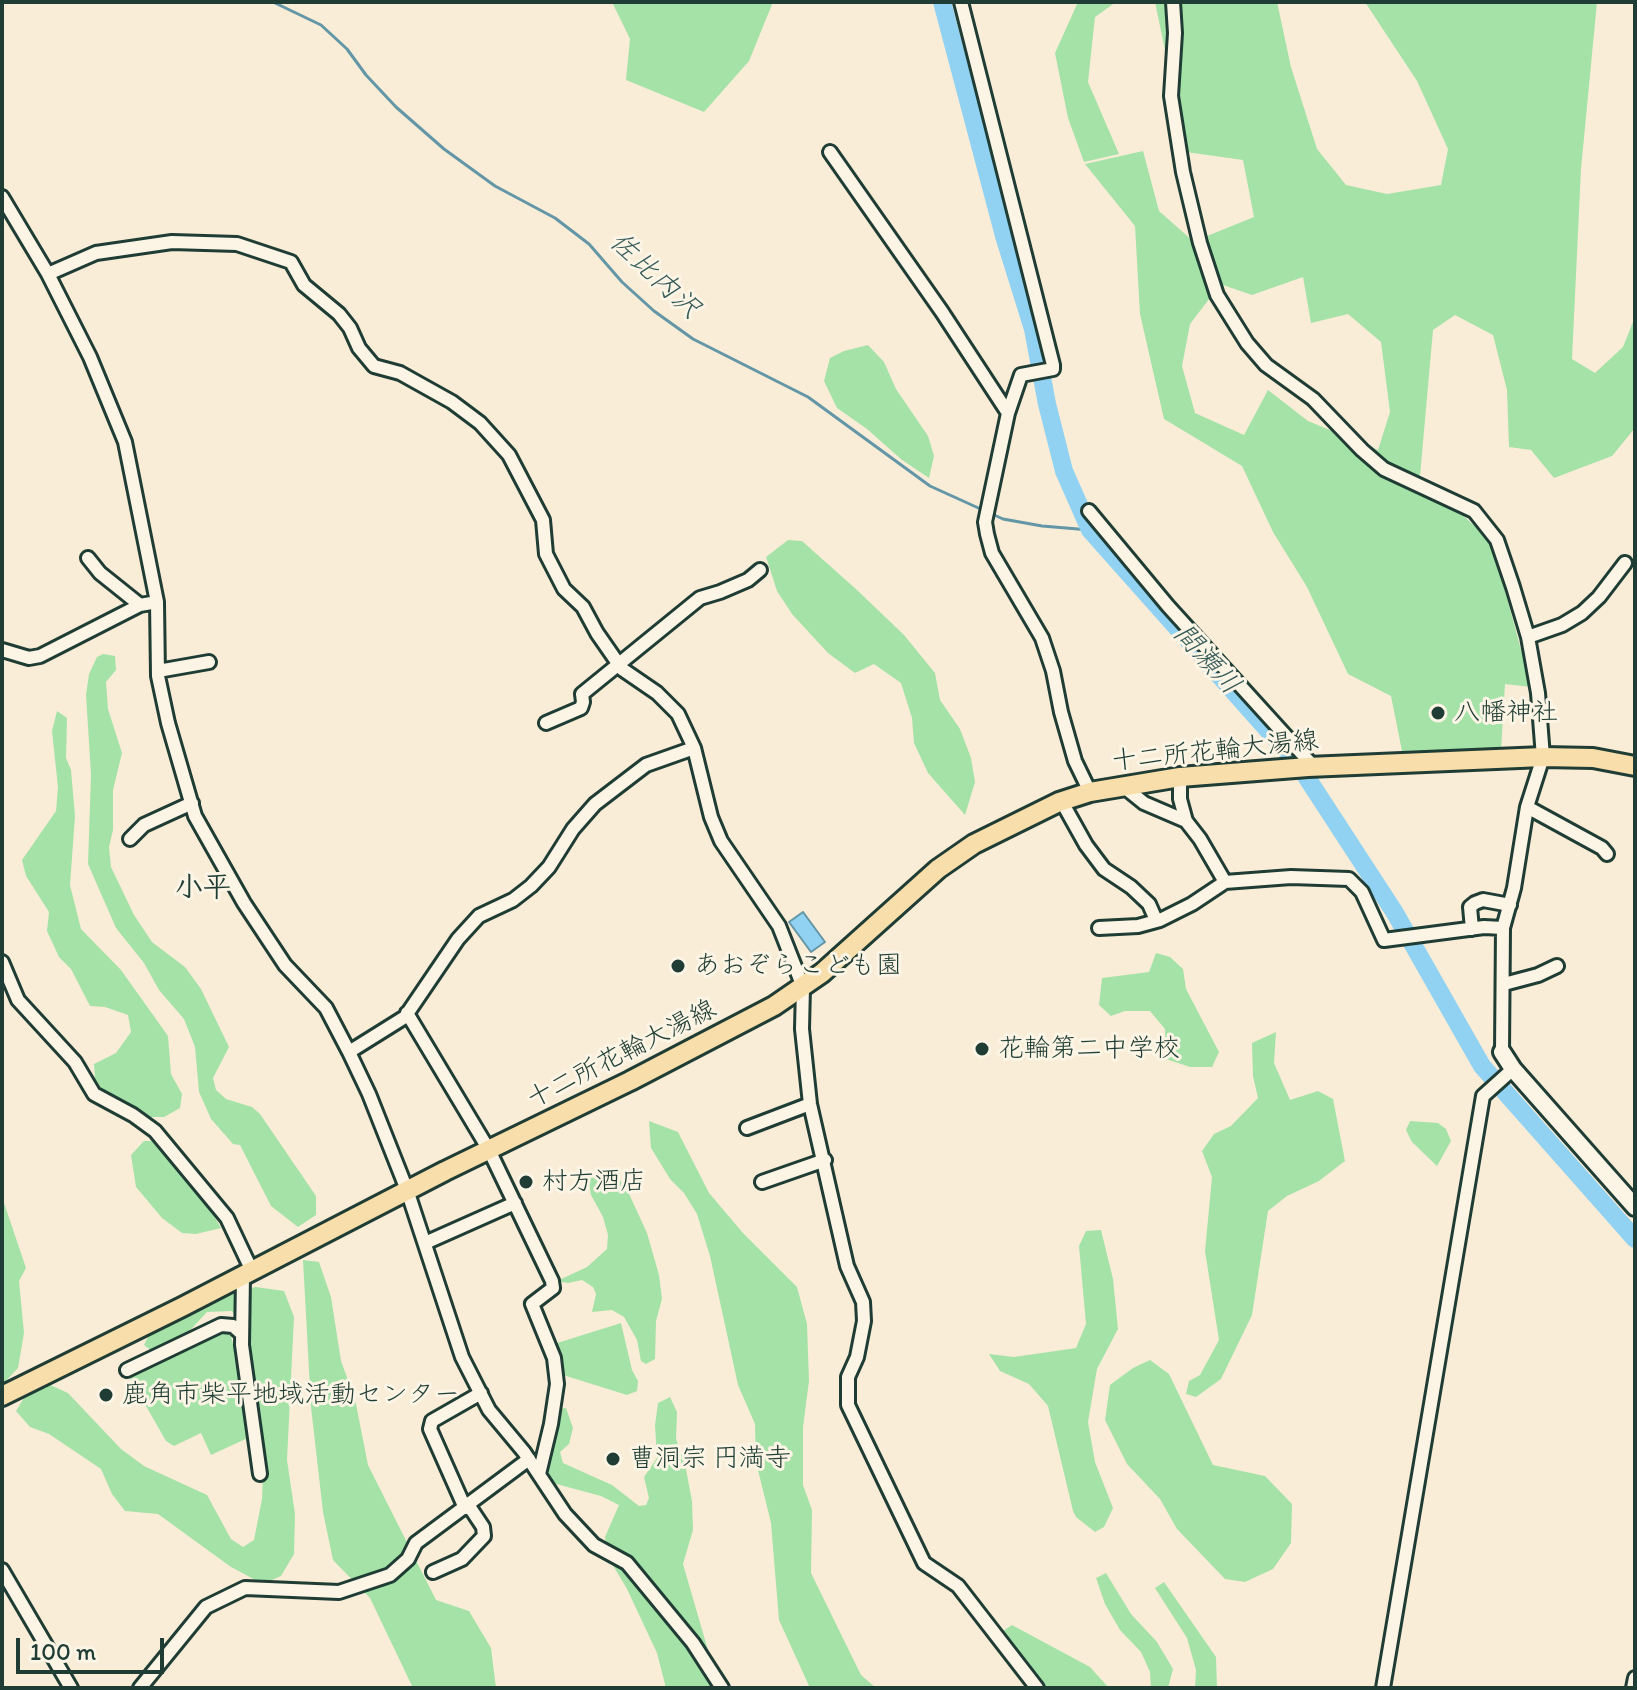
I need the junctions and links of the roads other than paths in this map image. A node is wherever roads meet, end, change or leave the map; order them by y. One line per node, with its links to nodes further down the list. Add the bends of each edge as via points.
1 (961, 2): 6 (street, via 1053,369 1021,375)
2 (1173, 2): 13 (street, via 1171,96 1183,172 1217,295 1266,365 1313,399 1384,469 1474,511 1497,540)
3 (830, 152): 6 (street)
4 (2, 197): 5 (street)
5 (48, 274): 11 (street, via 125,442); 16 (street, via 96,253 172,242 237,244 291,262 304,285 345,321 374,366 400,373 452,402 509,455 543,520 546,554 554,571)
6 (1008, 413): 25 (street, via 985,522 992,553 1042,638 1075,761)
7 (1089, 511): 22 (street)
8 (88, 558): 12 (street)
9 (1625, 563): 13 (street, via 1582,613)
10 (760, 570): 16 (street, via 700,598)
11 (157, 602): 12 (street); 17 (street)
12 (140, 605): 14 (street, via 40,656)
13 (1528, 637): 20 (street)
14 (2, 650)
15 (209, 662): 17 (street)
16 (618, 664): 18 (street, via 582,694 581,708); 19 (street, via 678,714)
17 (158, 671): 27 (street)
18 (546, 723)
19 (694, 748): 41 (street, via 721,841 779,926); 42 (street, via 646,765 595,804 531,886 479,916 458,939)
20 (1543, 757): 21 (main road, 十二所花輪大湯線); 22 (main road, 十二所花輪大湯線); 28 (street)
21 (1635, 766)
22 (1311, 767): 23 (main road, 十二所花輪大湯線)
23 (1180, 777): 24 (main road, 十二所花輪大湯線); 29 (street)
24 (1123, 786): 25 (main road, 十二所花輪大湯線); 29 (street, via 1144,803)
25 (1090, 792): 26 (main road, 十二所花輪大湯線)
26 (1062, 802): 34 (street, via 1104,869 1149,904); 41 (main road, 十二所花輪大湯線, via 1018,820 938,869)
27 (192, 803): 30 (street, via 144,825); 43 (street, via 244,903 285,965 326,1008)
28 (1527, 807): 31 (street); 33 (street)
29 (1186, 821): 32 (street)
30 (130, 839)
31 (1607, 854)
32 (1225, 882): 34 (street); 37 (street, via 1349,879 1362,892 1384,940)
33 (1510, 905): 36 (street); 37 (street, via 1475,903 1470,907)
34 (1156, 920): 35 (street)
35 (1099, 928)
36 (1503, 928): 37 (street); 40 (street)
37 (1472, 929)
38 (2, 962): 55 (street, via 18,1000 75,1062 94,1094 155,1131 227,1218)
39 (1557, 966): 40 (street)
40 (1504, 984): 44 (street)
41 (803, 987): 46 (street); 48 (main road, 十二所花輪大湯線)
42 (407, 1013): 43 (street); 48 (street)
43 (349, 1052): 51 (street)
44 (1502, 1052): 45 (street)
45 (1510, 1072): 53 (street); 71 (street, via 1483,1096)
46 (810, 1104): 47 (street); 49 (street)
47 (747, 1128)
48 (489, 1150): 51 (main road, 十二所花輪大湯線); 52 (street)
49 (825, 1160): 50 (street); 70 (street, via 847,1266 863,1302 857,1357 848,1377 848,1405 924,1563 958,1586)
50 (762, 1182)
51 (407, 1190): 54 (street); 55 (main road, 十二所花輪大湯線)
52 (515, 1203): 54 (street); 62 (street, via 553,1288 532,1304 554,1358 557,1384)
53 (1635, 1207)
54 (425, 1243): 58 (street, via 462,1357)
55 (248, 1273): 56 (street); 59 (main road, 十二所花輪大湯線)
56 (242, 1334): 57 (street, via 221,1325); 61 (street)
57 (127, 1370)
58 (481, 1393): 60 (street); 63 (street, via 432,1421 430,1429)
59 (2, 1396)
60 (529, 1459): 62 (street); 63 (street)
61 (260, 1474)
62 (539, 1474): 69 (street, via 594,1545 627,1563 693,1643)
63 (467, 1507): 65 (street, via 484,1536 462,1559); 68 (street, via 416,1543 400,1568 377,1580 339,1592 245,1588 206,1607)
64 (2, 1570): 67 (street)
65 (433, 1572)
66 (1635, 1678): 72 (street)
67 (71, 1688)
68 (140, 1688)
69 (722, 1688)
70 (1037, 1688)
71 (1383, 1688)
72 (1633, 1688)

